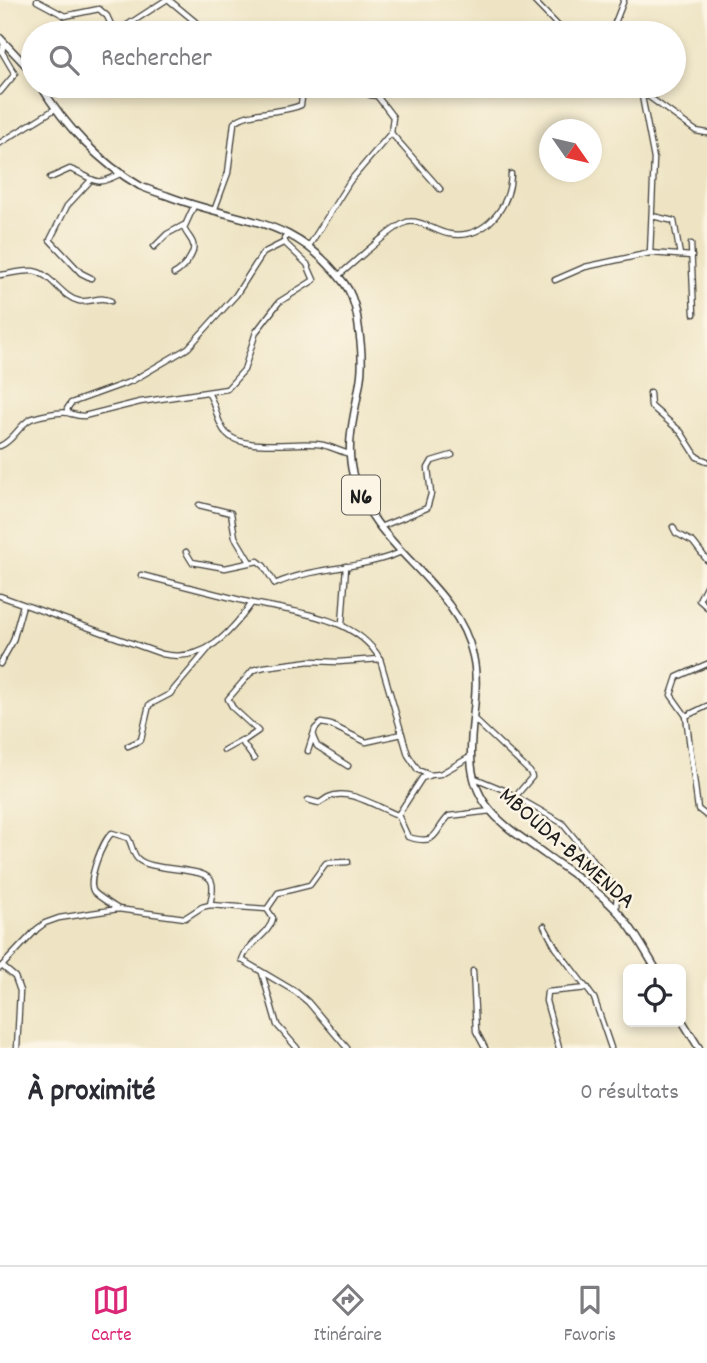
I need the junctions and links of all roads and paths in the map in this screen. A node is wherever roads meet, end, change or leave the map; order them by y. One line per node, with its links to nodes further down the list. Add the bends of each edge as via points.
1 (168, 0): 6 (street); 7 (street)
2 (533, 0): 8 (street)
3 (624, 0): 9 (street)
4 (37, 1): 5 (street, via 65,16 99,9)
5 (109, 21)
6 (134, 21)
7 (194, 21)
8 (553, 21)
9 (616, 21)
10 (2, 40): 11 (highway); 12 (street, via 2,52 15,75)
11 (21, 60)
12 (0, 92)
13 (48, 98): 18 (highway, MBOUDA-BAMENDA / N6)
14 (302, 98): 28 (street, via 301,105 236,120 228,173)
15 (379, 98): 19 (street, via 393,117)
16 (641, 98): 29 (street, via 654,159)
17 (650, 98): 20 (street, via 696,131)
18 (55, 109): 21 (street); 22 (highway, MBOUDA-BAMENDA / N6, via 94,151)
19 (391, 133): 26 (street); 34 (street, via 350,181)
20 (707, 133)
21 (0, 143)
22 (123, 173): 25 (street, via 106,182); 27 (highway, MBOUDA-BAMENDA / N6, via 141,186)
23 (511, 174): 41 (street, via 502,208 482,229 452,235 407,222)
24 (50, 177): 25 (street, via 70,169)
25 (91, 180): 42 (street, via 67,206 50,240)
26 (440, 189)
27 (194, 206): 28 (highway, MBOUDA-BAMENDA / N6); 30 (street)
28 (214, 211): 31 (highway, MBOUDA-BAMENDA / N6)
29 (652, 216): 36 (street); 37 (street, via 674,221)
30 (185, 224): 35 (street); 39 (street, via 194,249)
31 (288, 233): 32 (street); 34 (highway, MBOUDA-BAMENDA / N6)
32 (285, 242): 46 (street, via 307,264 314,280 286,296 263,322 240,376 227,389); 48 (street, via 263,253 236,295 188,348 131,381 71,403)
33 (691, 244): 38 (street)
34 (309, 246): 41 (highway, MBOUDA-BAMENDA / N6)
35 (154, 247)
36 (650, 253): 37 (street); 43 (street)
37 (680, 254): 38 (street)
38 (692, 256): 45 (street)
39 (174, 274)
40 (0, 275): 44 (street, via 33,271 73,298)
41 (338, 276): 50 (highway, MBOUDA-BAMENDA / N6, via 347,287 361,337)
42 (91, 278)
43 (555, 280)
44 (111, 302)
45 (694, 314)
46 (208, 393): 48 (street, via 140,402 84,416); 50 (street, via 230,436 251,443 324,445)
47 (649, 393): 52 (street, via 651,406 681,432 697,457)
48 (68, 412): 49 (street, via 29,420)
49 (0, 446)
50 (350, 454): 54 (highway, MBOUDA-BAMENDA / N6, via 353,475)
51 (452, 455): 54 (street, via 432,460 428,468 431,494 427,508)
52 (707, 461)
53 (199, 505): 59 (street, via 231,513 235,537)
54 (379, 527): 57 (highway, MBOUDA-BAMENDA / N6)
55 (673, 527): 58 (street)
56 (186, 552): 59 (street, via 192,562 209,567 239,567)
57 (401, 552): 60 (street, via 380,561); 74 (highway, MBOUDA-BAMENDA / N6, via 448,602 464,629 474,657)
58 (707, 560)
59 (250, 562): 60 (street, via 261,563 275,584 296,575)
60 (346, 566): 67 (street)
61 (141, 575): 64 (street)
62 (707, 584): 66 (street, via 699,600)
63 (0, 596): 65 (street)
64 (252, 603): 67 (street); 68 (street)
65 (23, 605): 68 (street, via 162,654 186,657); 70 (street, via 13,641)
66 (707, 607)
67 (342, 624): 69 (street, via 365,639)
68 (209, 648): 78 (street, via 170,694 149,705 141,740)
69 (380, 659): 75 (street, via 302,662 253,670 228,699); 76 (street)
70 (0, 664)
71 (707, 664): 73 (street, via 677,677 674,683 671,695)
72 (707, 705): 73 (street)
73 (686, 716): 90 (street, via 698,809)
74 (472, 717): 81 (highway, MBOUDA-BAMENDA / N6); 86 (street, via 530,772 532,777)
75 (258, 732): 79 (street); 82 (street, via 242,742)
76 (402, 734): 77 (street, via 366,742 321,723); 84 (street, via 412,763)
77 (313, 736): 80 (street); 83 (street, via 317,746)
78 (128, 746)
79 (224, 750)
80 (308, 751)
81 (470, 757): 84 (street); 85 (highway, MBOUDA-BAMENDA / N6)
82 (254, 759)
83 (348, 766)
84 (430, 775): 89 (street, via 422,778)
85 (475, 778): 86 (street); 88 (highway, MBOUDA-BAMENDA / N6)
86 (515, 797): 95 (street, via 569,830 617,890)
87 (308, 800): 89 (street, via 319,803 332,796 352,796)
88 (491, 811): 89 (street, via 449,816 431,839 408,837); 95 (highway, MBOUDA-BAMENDA / N6)
89 (398, 815)
90 (707, 816)
91 (348, 862): 94 (street, via 326,863 310,885 278,893)
92 (210, 905): 93 (street, via 185,918); 93 (street, via 208,877 145,863 135,856 128,838 112,834 100,853 92,885); 94 (street)
93 (118, 909): 98 (street, via 45,923)
94 (267, 909): 100 (street, via 272,924 242,960)
95 (616, 910): 97 (highway, MBOUDA-BAMENDA / N6)
96 (544, 926): 101 (street)
97 (653, 964)
98 (1, 967): 103 (street, via 15,977 20,991)
99 (473, 971): 106 (street, via 476,1031)
100 (262, 972): 104 (street, via 276,1025); 105 (street, via 308,1002)
101 (588, 988): 107 (street, via 547,992); 108 (street)
102 (686, 1027): 109 (highway)
103 (17, 1048)
104 (297, 1048)
105 (346, 1048)
106 (485, 1048)
107 (559, 1048)
108 (611, 1048)
109 (699, 1048)

